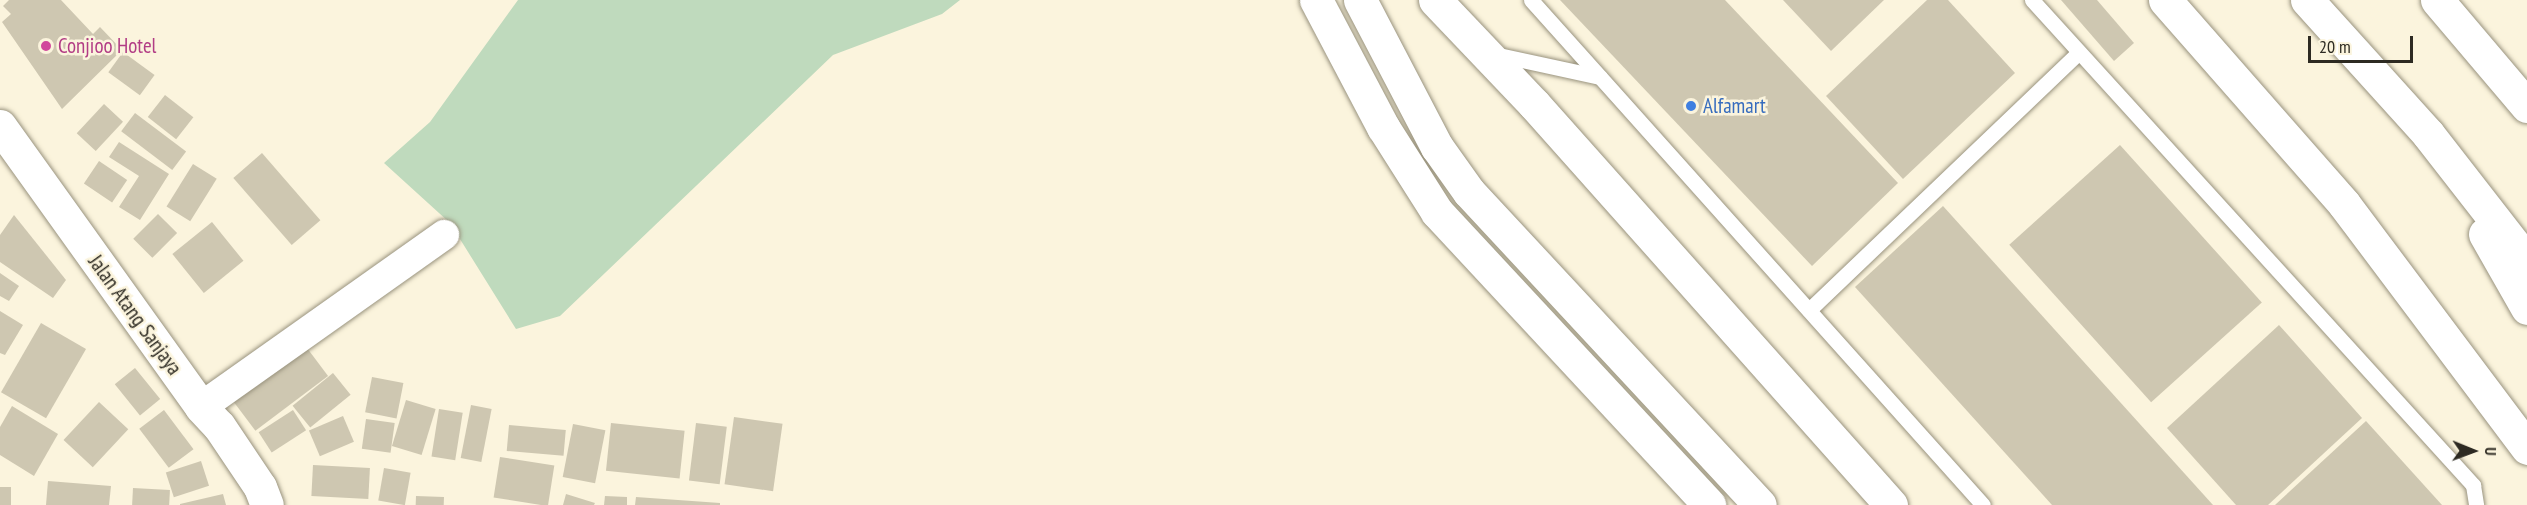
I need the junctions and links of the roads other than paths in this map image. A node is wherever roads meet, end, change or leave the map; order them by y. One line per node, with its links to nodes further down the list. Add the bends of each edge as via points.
1 (1316, 0): 22 (main road, via 1383,127 1437,212)
2 (1360, 0): 23 (main road, via 1437,147 1469,192)
3 (1435, 0): 9 (main road)
4 (1531, 0): 11 (lane)
5 (2031, 0): 10 (lane)
6 (2165, 0): 20 (main road, via 2344,204)
7 (2307, 0): 14 (main road)
8 (2437, 0): 12 (main road)
9 (1482, 51): 11 (lane); 24 (main road)
10 (2079, 52): 18 (lane); 26 (lane, via 2473,485)
11 (1600, 77): 18 (lane)
12 (2527, 106)
13 (0, 126): 19 (main road, Jalan Atang Sanjaya)
14 (2428, 135): 16 (main road); 17 (main road)
15 (444, 235): 19 (street)
16 (2527, 261)
17 (2527, 308)
18 (1809, 310): 25 (lane)
19 (201, 407): 21 (main road, Jalan Atang Sanjaya, via 219,426 260,487)
20 (2527, 448)
21 (267, 505)
22 (1709, 505)
23 (1760, 505)
24 (1891, 505)
25 (1983, 505)
26 (2476, 505)

